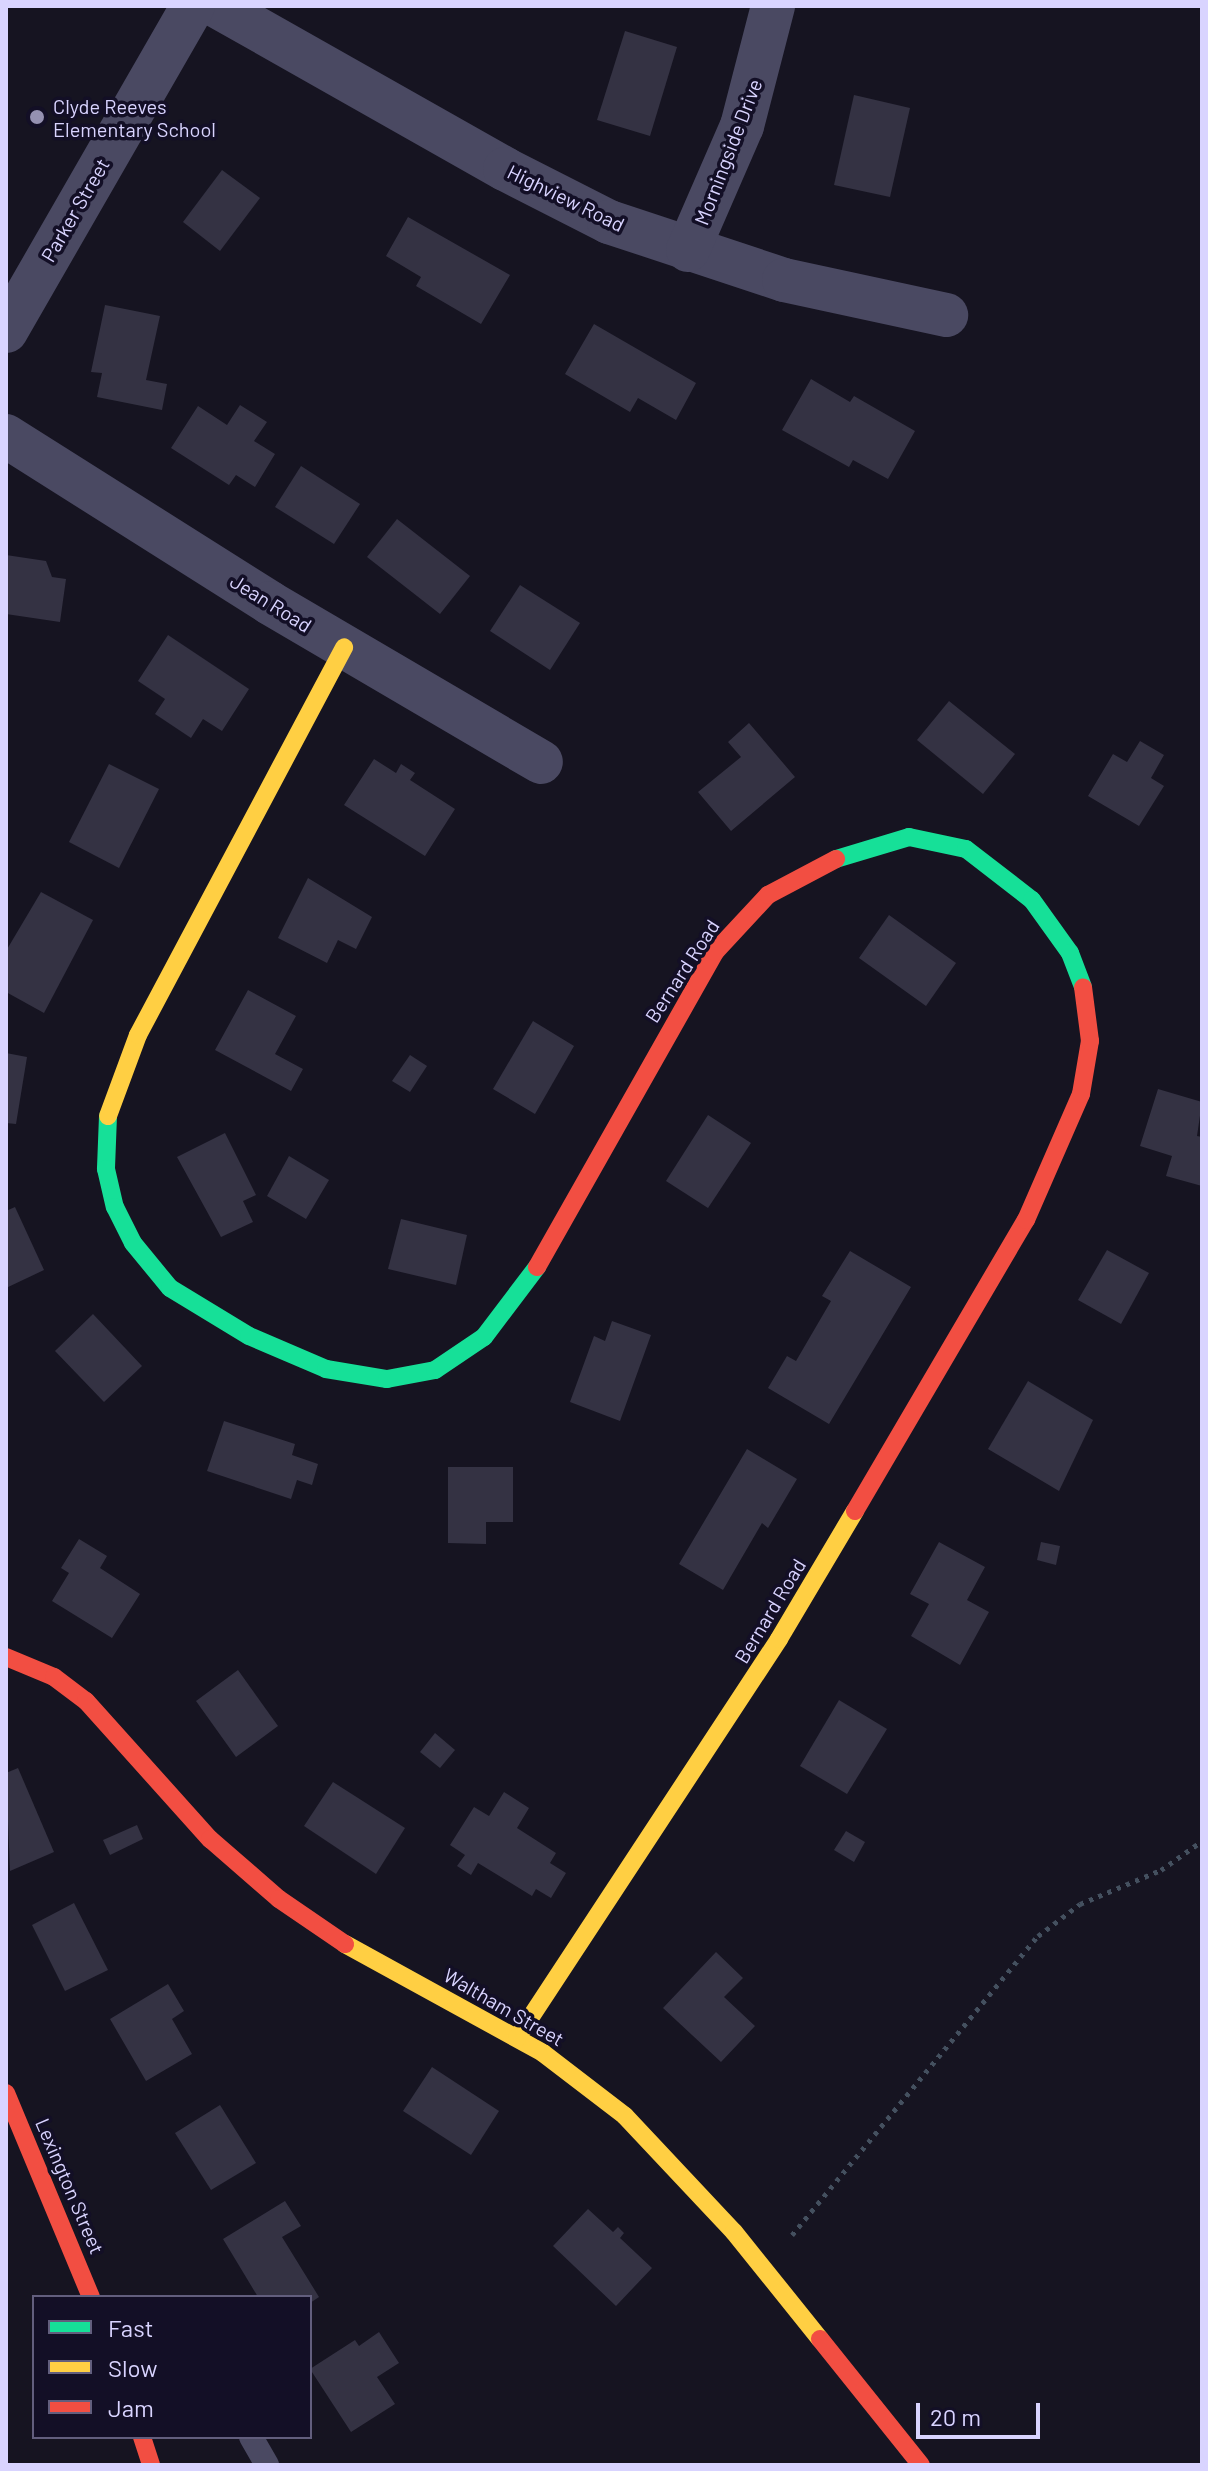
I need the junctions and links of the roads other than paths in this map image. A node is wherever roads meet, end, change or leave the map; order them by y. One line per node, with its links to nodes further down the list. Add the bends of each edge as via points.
1 (193, 6): 6 (street, Parker Street)
2 (217, 6): 4 (street, Highview Road, via 564,202)
3 (773, 6): 4 (street, Morningside Drive, via 742,126)
4 (688, 250): 5 (street, Highview Road, via 784,280)
5 (946, 315)
6 (6, 331)
7 (6, 436): 8 (street, Jean Road)
8 (344, 647): 9 (street, Jean Road); 11 (street, Bernard Road, via 138,1035 108,1110 106,1169 115,1207 133,1243 170,1288 249,1336 326,1369 387,1379 435,1370 484,1337 527,1284 715,952 768,895 846,853 918,838 947,842 987,862 1047,919 1070,953 1088,999 1090,1041 1081,1094 1026,1220 765,1663)
9 (541, 762)
10 (6, 1657): 11 (street, Waltham Street, via 54,1677 86,1701 210,1839 279,1899 350,1947)
11 (517, 2038): 18 (street, Waltham Street, via 625,2116 764,2269)
12 (6, 2093): 13 (street, Lexington Street)
13 (90, 2295)
14 (143, 2439): 16 (street)
15 (252, 2439): 17 (lane)
16 (151, 2465)
17 (267, 2465)
18 (921, 2465)

